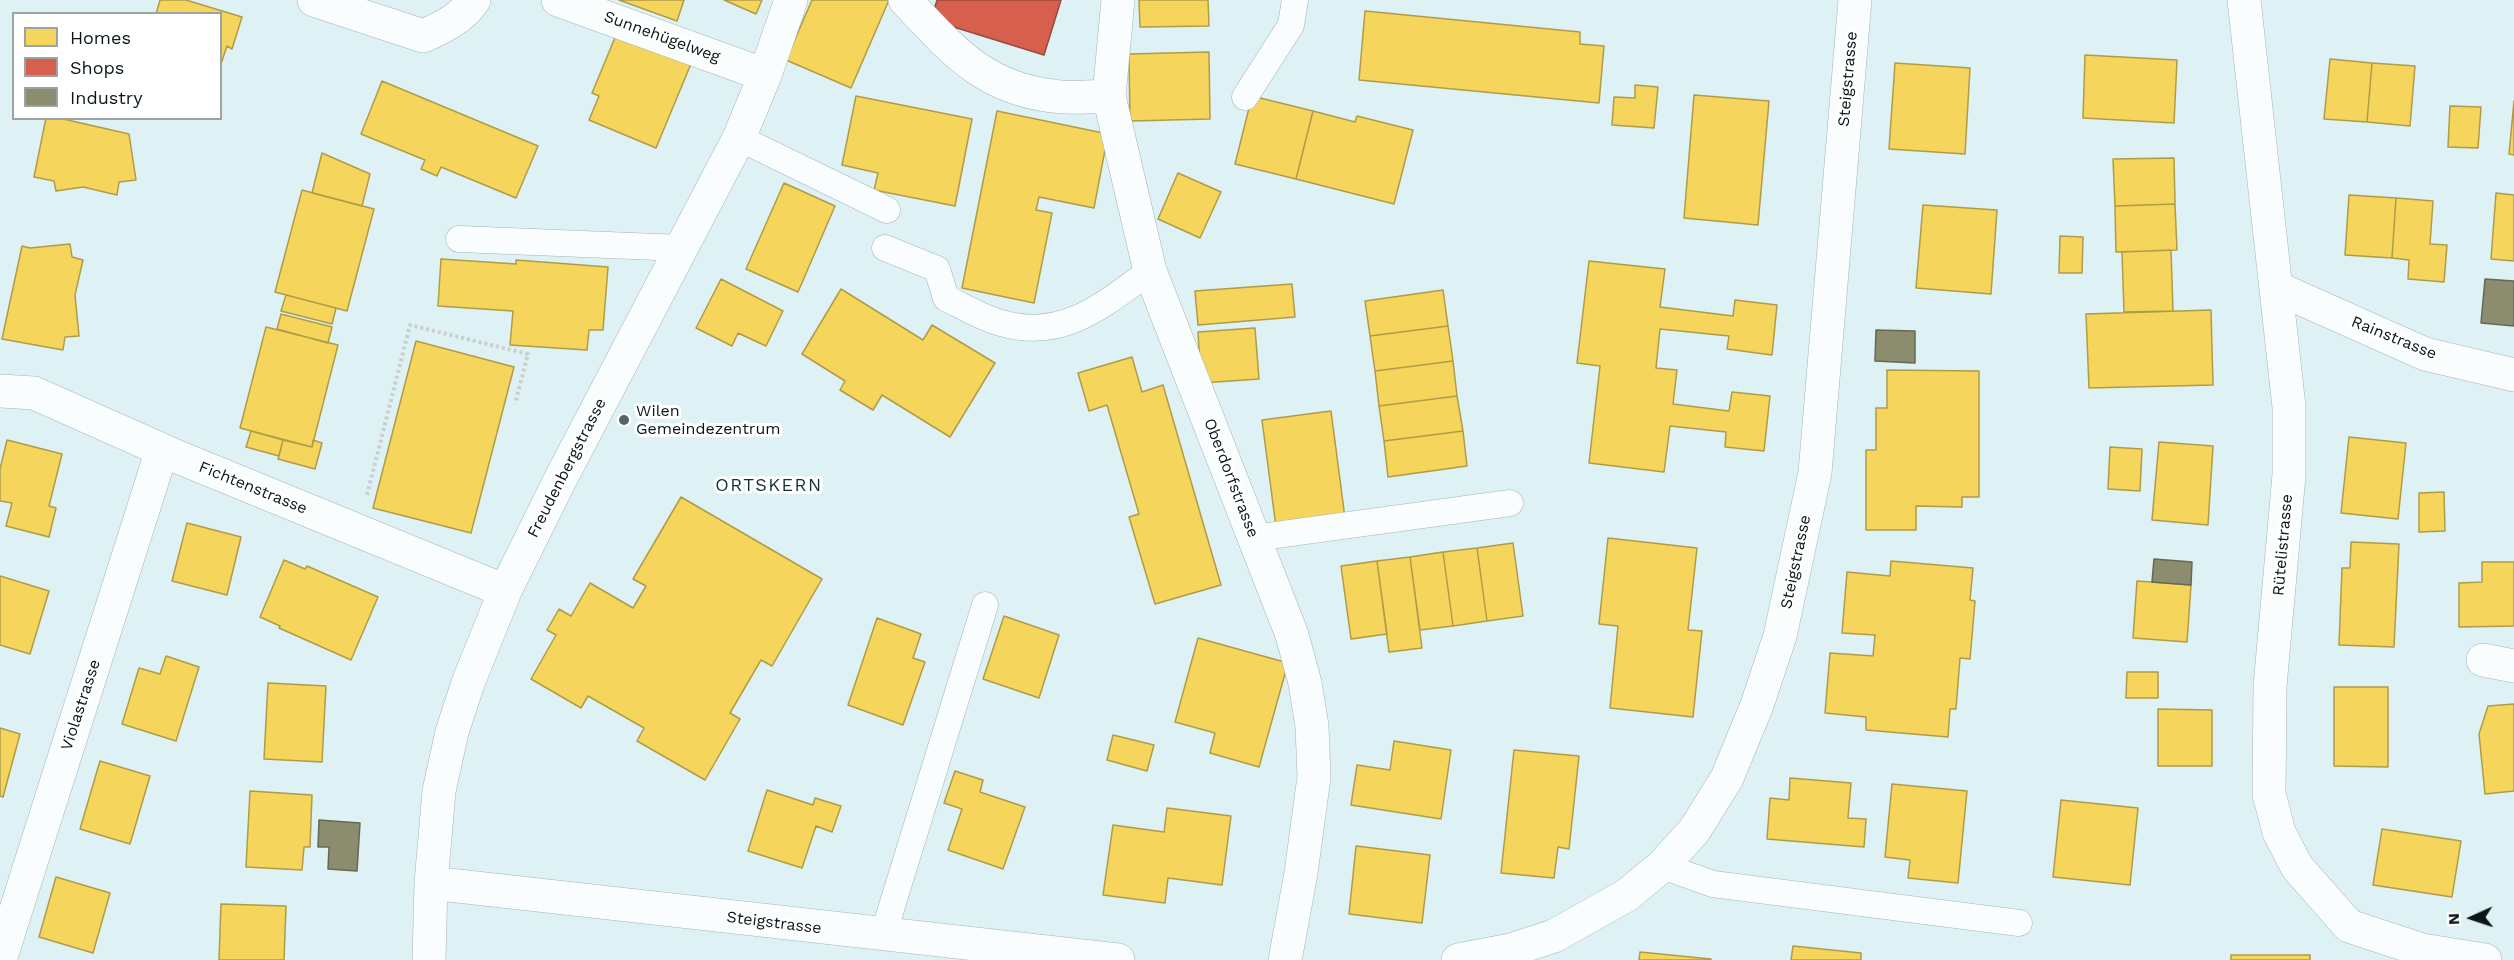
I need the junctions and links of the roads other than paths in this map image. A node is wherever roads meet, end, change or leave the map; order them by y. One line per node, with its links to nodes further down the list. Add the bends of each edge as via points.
1 (314, 0): 2 (street, via 423,36 443,28)
2 (474, 0)
3 (558, 0): 10 (street, Sunnehügelweg)
4 (791, 0): 10 (street, Freudenbergstrasse)
5 (905, 0): 11 (street, via 961,58 987,76 1020,90 1054,97)
6 (1118, 0): 11 (street, Oberdorfstrasse)
7 (1295, 0): 12 (lane, via 1291,25)
8 (1855, 0): 27 (street, Steigstrasse, via 1815,473 1780,636 1727,778 1694,831)
9 (2244, 0): 19 (street, Rütelistrasse)
10 (765, 75): 13 (street, Freudenbergstrasse)
11 (1109, 96): 18 (street, Oberdorfstrasse)
12 (1245, 97)
13 (739, 138): 14 (lane); 16 (street, Freudenbergstrasse)
14 (887, 210)
15 (459, 239): 16 (lane)
16 (682, 248): 25 (street, Freudenbergstrasse)
17 (885, 248): 18 (lane, via 937,269 946,298 999,323 1020,327 1048,328 1069,323 1091,313)
18 (1150, 271): 24 (street, Oberdorfstrasse)
19 (2277, 288): 20 (street, Rainstrasse, via 2425,354); 36 (street, Rütelistrasse, via 2289,407 2289,475 2270,686 2269,794 2279,832 2297,867 2349,926 2422,950)
20 (2514, 375)
21 (0, 391): 22 (street, Fichtenstrasse, via 33,393)
22 (162, 450): 25 (street, Fichtenstrasse); 31 (street, Violastrasse)
23 (1510, 503): 24 (lane)
24 (1254, 538): 34 (street, Oberdorfstrasse, via 1292,635 1312,726 1314,777)
25 (505, 591): 28 (street, Freudenbergstrasse, via 452,732 439,791)
26 (985, 605): 30 (lane)
27 (1662, 866): 29 (lane, via 1713,884); 35 (street, Steigstrasse, via 1627,895 1554,936 1511,950)
28 (431, 883): 30 (street, Steigstrasse); 32 (street, Freudenbergstrasse)
29 (2019, 923)
30 (883, 935): 33 (street, Steigstrasse)
31 (0, 960)
32 (429, 960)
33 (1118, 960)
34 (1285, 960)
35 (1458, 960)
36 (2485, 960)

